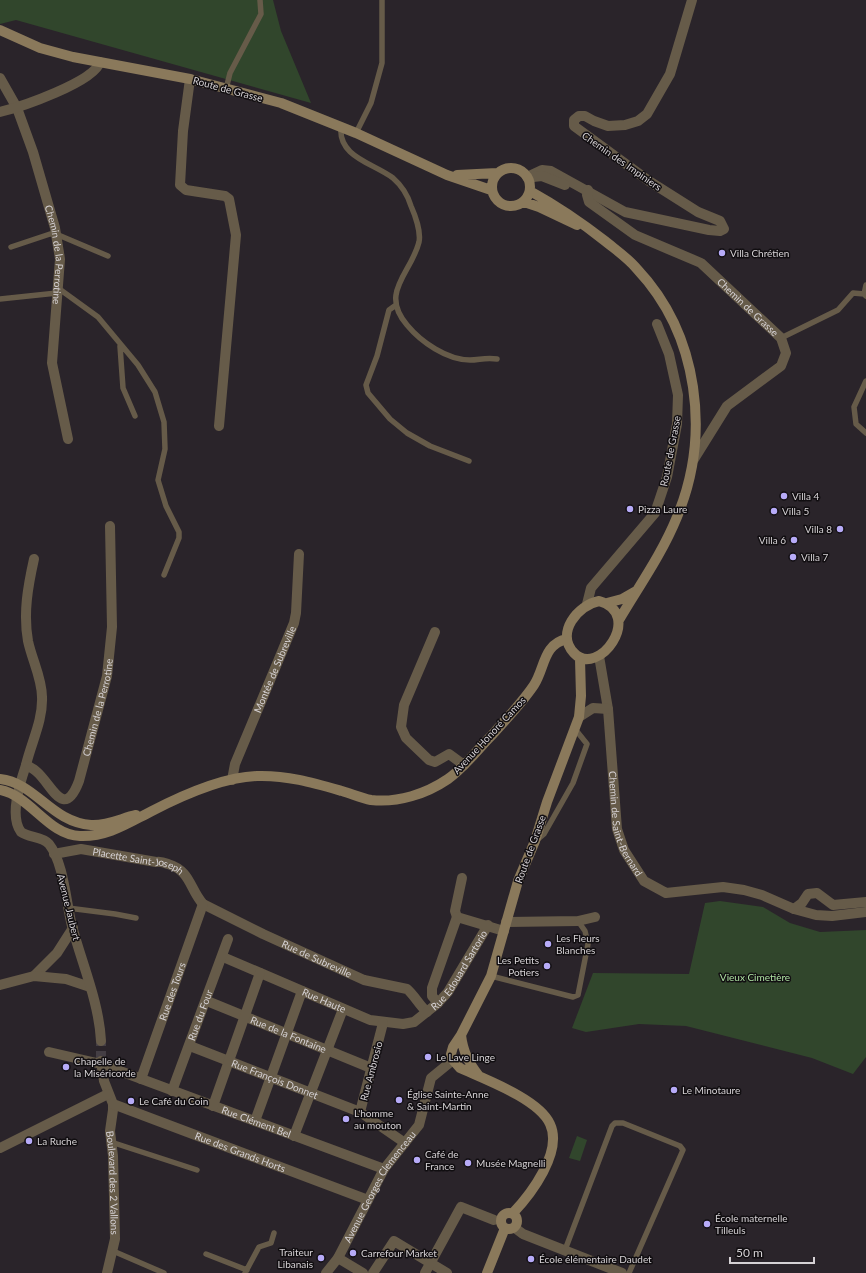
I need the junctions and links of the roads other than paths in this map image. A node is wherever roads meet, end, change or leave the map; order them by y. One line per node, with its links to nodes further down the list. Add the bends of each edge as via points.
1 (260, 0): 8 (lane, via 261,14 230,74)
2 (382, 0): 12 (lane, via 382,63 371,103)
3 (692, 0): 17 (street, Chemin des Impiniers, via 670,74 647,114 638,121 608,126 579,116 574,120 574,126 649,181 698,212 720,221 724,229 709,230 625,212)
4 (0, 30): 5 (main road, Route de Grasse, via 40,48)
5 (100, 62): 7 (main road, Route de Grasse); 9 (street, via 91,74 76,84)
6 (0, 78): 9 (street, Chemin de la Perrotine)
7 (190, 79): 8 (main road, Route de Grasse); 35 (street, via 183,131 180,185 186,190 225,196 229,199 236,235)
8 (226, 89): 11 (main road, Route de Grasse, via 281,103)
9 (17, 108): 10 (street); 21 (street, Chemin de la Perrotine, via 33,152)
10 (0, 112)
11 (341, 126): 12 (main road, Route de Grasse); 28 (lane, via 340,137 348,151 394,179 412,206 419,241 395,294)
12 (356, 132): 14 (main road, Route de Grasse)
13 (497, 173): 14 (main road, Route de Grasse); 15 (main road, via 513,168 519,169); 16 (main road, via 493,178)
14 (447, 175): 16 (main road, Route de Grasse)
15 (527, 177): 17 (street, Chemin des Impiniers, via 542,176 573,188); 18 (main road)
16 (491, 190): 19 (main road, via 496,201 507,206 513,207)
17 (588, 190): 30 (street, Chemin de Grasse, via 589,202 635,235 701,263)
18 (530, 191): 19 (main road); 20 (main road, Route de Grasse, via 561,208)
19 (524, 202): 20 (main road, Route de Grasse)
20 (594, 232): 38 (main road, Route de Grasse, via 638,269 659,296 678,329 693,379 697,422)
21 (56, 234): 22 (lane); 23 (lane); 25 (street, Chemin de la Perrotine, via 60,259)
22 (11, 247)
23 (108, 256)
24 (866, 285): 26 (lane)
25 (57, 290): 27 (lane); 31 (lane, via 98,317); 37 (street, Chemin de la Perrotine, via 52,363)
26 (865, 295): 30 (lane, via 853,293 838,310)
27 (0, 299)
28 (396, 305): 32 (lane, via 407,325 420,338 447,355 468,360 488,357); 39 (lane, via 389,310 377,356 366,385 368,393 390,419 407,433 430,446)
29 (657, 324): 46 (street, Route de Grasse, via 669,354 678,395 677,424 667,477 655,513 591,588)
30 (781, 338): 38 (street, Chemin de Grasse, via 786,353 781,366 727,406)
31 (120, 345): 34 (lane, via 123,388); 43 (lane, via 138,365 155,392 164,422 165,449 158,480 166,506 179,532)
32 (496, 359)
33 (866, 381): 36 (lane, via 854,407 856,424)
34 (135, 416)
35 (219, 426)
36 (866, 433)
37 (68, 439)
38 (694, 460): 44 (main road, Route de Grasse, via 678,516 662,551)
39 (469, 461)
40 (110, 526): 55 (street, Chemin de la Perrotine, via 112,627 107,676 90,744 74,793 64,799 58,798 38,772)
41 (299, 554): 58 (street, Montée de Subreville, via 296,613 235,764)
42 (34, 559): 55 (street, via 27,596 26,625 42,699 40,717)
43 (164, 575)
44 (636, 591): 45 (main road, via 622,599); 47 (main road, Route de Grasse)
45 (607, 603): 46 (main road, via 599,601); 47 (main road, via 617,613)
46 (586, 604): 49 (main road, via 571,622)
47 (619, 620): 50 (main road, via 611,644)
48 (435, 632): 56 (street, via 404,705 402,727 406,738 429,760 435,762 449,754)
49 (567, 639): 51 (main road, via 573,653); 56 (main road, Avenue Honoré Camos, via 552,646 546,654 535,684)
50 (599, 656): 51 (main road, via 588,660); 52 (street, Chemin de Saint-Bernard)
51 (580, 659): 53 (main road, Route de Grasse)
52 (608, 709): 53 (street, via 593,708); 67 (street, Chemin de Saint-Bernard, via 617,829 624,850 644,881 666,893 723,888 744,890)
53 (579, 717): 54 (main road, Route de Grasse)
54 (575, 729): 61 (main road, Route de Grasse, via 546,802); 61 (lane, via 587,744 573,783 544,834)
55 (26, 765): 60 (street)
56 (464, 765): 58 (main road, Avenue Honoré Camos, via 434,788 422,794 397,799 371,800 302,779 277,776)
57 (0, 779): 60 (main road, Avenue Honoré Camos, via 8,780)
58 (232, 780): 60 (main road, Avenue Honoré Camos, via 153,810 93,825 60,816)
59 (0, 790): 60 (main road, Avenue Honoré Camos)
60 (19, 792): 62 (street, Avenue Jaubert, via 15,812 18,828 25,835 46,841)
61 (535, 841): 74 (main road, Route de Grasse, via 518,881)
62 (54, 854): 65 (street, Placette Saint-Joseph, via 80,849 172,865 186,875); 66 (street, Avenue Jaubert)
63 (462, 878): 69 (street)
64 (866, 902): 67 (street, via 833,905 817,893 808,894)
65 (203, 904): 87 (street, Rue de Subreville, via 364,980 407,989 419,1006); 102 (street, Rue des Tours)
66 (68, 908): 70 (lane); 75 (street, Avenue Jaubert)
67 (794, 909): 68 (street, Chemin de Saint-Bernard, via 832,916)
68 (866, 912)
69 (456, 917): 73 (street); 85 (street, via 432,988 432,996)
70 (136, 918)
71 (595, 918): 72 (street)
72 (578, 921): 74 (street); 80 (lane, via 585,931 588,944 578,995 573,997)
73 (488, 925): 74 (street); 85 (street, Rue Edouard Sartorio, via 448,992)
74 (505, 926): 80 (main road, Route de Grasse)
75 (73, 928): 79 (street, via 57,953); 82 (street, Avenue Jaubert)
76 (228, 939): 77 (street, Rue du Four)
77 (223, 957): 78 (street, Rue Haute); 84 (street, Rue du Four)
78 (260, 973): 83 (street, Rue Haute); 88 (street)
79 (34, 976): 81 (street); 82 (street, via 66,979)
80 (491, 976): 91 (main road, Route de Grasse)
81 (0, 985)
82 (90, 987): 92 (street, Avenue Jaubert, via 100,1022)
83 (302, 991): 86 (street, Rue Haute); 90 (street)
84 (207, 1001): 88 (street, Rue de la Fontaine); 93 (street, Rue du Four)
85 (438, 1003): 87 (street, Rue Edouard Sartorio)
86 (343, 1009): 89 (street, Rue Haute); 94 (street)
87 (427, 1012): 89 (street, Rue Haute, via 414,1022)
88 (245, 1016): 90 (street, Rue de la Fontaine); 97 (street)
89 (384, 1023): 99 (street, Rue Ambrosio)
90 (287, 1033): 94 (street, Rue de la Fontaine); 101 (street)
91 (461, 1035): 96 (main road, Route de Grasse, via 453,1047); 100 (main road, via 466,1056)
92 (101, 1042)
93 (190, 1046): 97 (street, Rue François Donnet); 103 (street, Rue du Four)
94 (328, 1051): 99 (street, Rue de la Fontaine); 104 (street)
95 (49, 1052): 98 (street, Rue Clément Bel)
96 (453, 1060): 100 (main road, via 460,1068); 112 (street, Avenue Georges Clemenceau, via 431,1078 419,1126)
97 (230, 1061): 101 (street, Rue François Donnet); 107 (street)
98 (101, 1062): 102 (street, Rue Clément Bel); 105 (street, Boulevard des 2 Vallons)
99 (371, 1068): 108 (street, Rue Ambrosio)
100 (480, 1077): 117 (main road, via 533,1106 550,1124 553,1132 550,1158)
101 (271, 1078): 104 (street, Rue François Donnet); 109 (street)
102 (141, 1079): 103 (street, Rue Clément Bel)
103 (172, 1091): 107 (street, Rue Clément Bel)
104 (312, 1093): 108 (street, Rue François Donnet); 110 (street)
105 (108, 1094): 106 (street, Boulevard des 2 Vallons); 113 (street)
106 (113, 1104): 111 (street, Boulevard des 2 Vallons); 116 (street, Rue des Grands Horts)
107 (213, 1106): 109 (street, Rue Clément Bel)
108 (360, 1112): 112 (street, Rue Ambrosio)
109 (255, 1121): 110 (street, Rue Clément Bel)
110 (294, 1136): 114 (street, Rue Clément Bel)
111 (111, 1142): 115 (lane); 122 (street, Boulevard des 2 Vallons)
112 (405, 1143): 114 (street, Avenue Georges Clemenceau)
113 (0, 1147)
114 (384, 1169): 116 (street, Avenue Georges Clemenceau)
115 (197, 1170)
116 (368, 1200): 124 (street, Avenue Georges Clemenceau)
117 (513, 1214): 119 (main road, via 518,1220); 119 (main road, via 507,1213 502,1217 501,1222)
118 (494, 1220): 125 (street, via 461,1207)
119 (510, 1228): 121 (street); 134 (main road)
120 (274, 1233): 126 (lane, via 271,1243 259,1247)
121 (565, 1250): 135 (street); 136 (lane, via 612,1126 615,1123 623,1123 680,1146 682,1150)
122 (114, 1251): 127 (street, Boulevard des 2 Vallons); 128 (lane)
123 (206, 1254): 126 (lane)
124 (338, 1258): 129 (street, Avenue Georges Clemenceau); 130 (street)
125 (430, 1263): 131 (street, via 394,1242); 132 (street); 133 (street)
126 (246, 1271)
127 (107, 1273)
128 (164, 1273)
129 (326, 1273)
130 (363, 1273)
131 (373, 1273)
132 (425, 1273)
133 (447, 1273)
134 (487, 1273)
135 (622, 1273)
136 (629, 1273)

